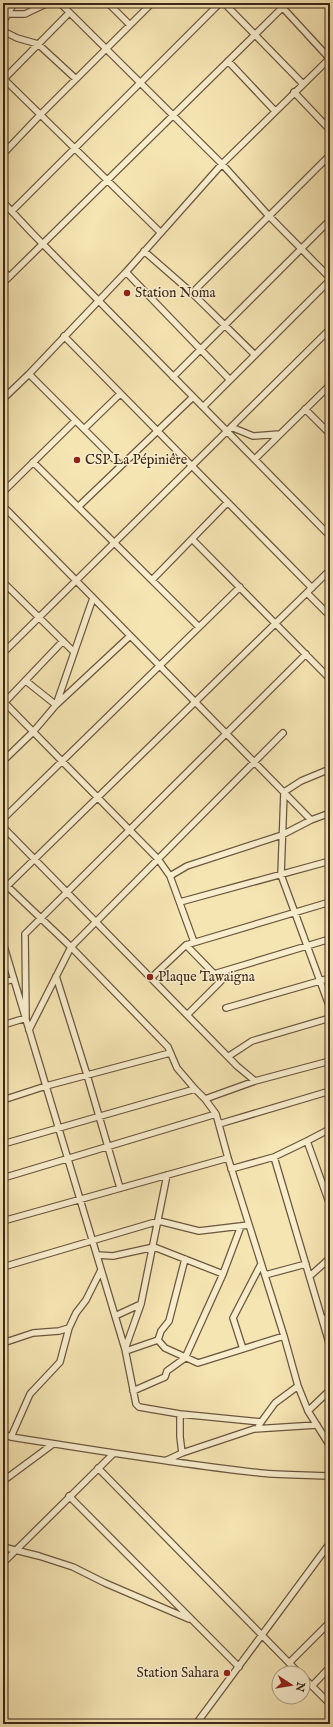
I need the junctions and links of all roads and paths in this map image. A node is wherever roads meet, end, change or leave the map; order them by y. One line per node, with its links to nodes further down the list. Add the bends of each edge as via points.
1 (19, 3): 9 (street)
2 (48, 3): 12 (street, via 25,14)
3 (60, 3): 11 (street)
4 (108, 3): 14 (street)
5 (152, 3): 14 (street)
6 (220, 3): 23 (street)
7 (224, 3): 16 (street)
8 (287, 3): 10 (street)
9 (13, 5): 12 (street)
10 (282, 8): 16 (street); 19 (street)
11 (69, 12): 17 (street); 18 (street)
12 (8, 14): 13 (street)
13 (3, 22)
14 (130, 25): 18 (street)
15 (3, 31): 17 (street)
16 (255, 35): 20 (street); 24 (street)
17 (38, 44): 21 (street); 22 (street)
18 (106, 49): 22 (street); 23 (street)
19 (330, 58): 24 (street)
20 (228, 61): 26 (street); 28 (street)
21 (3, 79): 27 (street)
22 (76, 80): 27 (street)
23 (140, 83): 28 (street); 30 (street)
24 (303, 84): 25 (street)
25 (294, 92): 26 (street); 29 (street)
26 (275, 111): 33 (street)
27 (40, 115): 30 (street); 31 (street)
28 (173, 115): 33 (street); 34 (street)
29 (330, 130)
30 (74, 149): 34 (street); 36 (street)
31 (3, 154)
32 (330, 155): 37 (street)
33 (222, 164): 37 (street); 39 (street)
34 (106, 181): 39 (street); 40 (street)
35 (3, 202): 36 (street)
36 (12, 211): 40 (street)
37 (268, 215): 41 (street); 48 (street)
38 (330, 220): 41 (street)
39 (160, 232): 42 (street)
40 (42, 244): 45 (street); 49 (street)
41 (301, 249): 46 (street); 50 (street)
42 (144, 251): 44 (street); 48 (street)
43 (3, 271): 45 (street)
44 (126, 272): 49 (street); 53 (street)
45 (9, 277): 47 (street)
46 (330, 279): 54 (street)
47 (3, 283)
48 (192, 293): 50 (street)
49 (99, 301): 52 (street); 56 (street)
50 (225, 326): 53 (street); 54 (street)
51 (330, 329): 66 (street)
52 (64, 336): 55 (street); 59 (street)
53 (200, 350): 56 (street); 57 (street)
54 (255, 356): 57 (street)
55 (29, 374): 61 (street); 64 (street)
56 (173, 377): 60 (street)
57 (230, 380): 62 (street)
58 (330, 385): 63 (street)
59 (120, 394): 65 (street); 67 (street)
60 (193, 397): 62 (street); 67 (street)
61 (3, 399)
62 (203, 407): 66 (street)
63 (305, 409): 68 (street); 69 (street)
64 (75, 421): 65 (street); 71 (street)
65 (84, 429): 72 (street)
66 (229, 429): 68 (street, via 253,436); 70 (street); 73 (street)
67 (157, 431): 72 (street); 73 (street)
68 (280, 434): 70 (street)
69 (330, 434)
70 (255, 459): 78 (street)
71 (33, 462): 74 (street); 77 (street)
72 (122, 466): 77 (street)
73 (191, 466): 75 (street); 80 (street)
74 (3, 492)
75 (227, 503): 79 (street); 87 (street)
76 (3, 506): 82 (street)
77 (78, 507): 80 (street)
78 (330, 536)
79 (192, 539): 83 (street); 86 (street)
80 (114, 542): 82 (street); 83 (street)
81 (330, 570): 87 (street)
82 (76, 580): 89 (street); 91 (street)
83 (152, 580): 93 (street)
84 (3, 582): 85 (street)
85 (8, 587): 88 (street); 91 (street)
86 (240, 587): 92 (street); 93 (street)
87 (309, 590): 90 (street); 92 (street)
88 (3, 592)
89 (93, 598): 94 (street); 96 (street)
90 (330, 616)
91 (39, 617): 95 (street); 97 (street)
92 (276, 623): 98 (street); 103 (street)
93 (199, 627): 99 (street)
94 (130, 636): 99 (street); 104 (street)
95 (63, 641): 96 (street); 101 (street)
96 (74, 652): 104 (street)
97 (3, 653)
98 (306, 654): 100 (street); 106 (street)
99 (160, 666): 103 (street); 109 (street)
100 (330, 679)
101 (26, 680): 102 (street); 104 (street)
102 (4, 702): 105 (street)
103 (195, 702): 106 (street); 113 (street)
104 (56, 705): 105 (street)
105 (33, 732): 108 (street); 109 (street)
106 (226, 733): 110 (street); 118 (street)
107 (283, 733): 110 (street)
108 (3, 761)
109 (62, 762): 113 (street); 115 (street)
110 (254, 762): 112 (street); 121 (street)
111 (330, 769): 112 (street)
112 (284, 792): 116 (street); 119 (street)
113 (97, 798): 118 (street); 120 (street)
114 (330, 813): 116 (street)
115 (3, 820)
116 (311, 820): 119 (street)
117 (3, 827): 120 (street)
118 (129, 830): 121 (street); 126 (street)
119 (282, 835): 123 (street); 124 (street, via 187,866)
120 (34, 859): 125 (street); 126 (street)
121 (158, 859): 124 (street); 131 (street)
122 (330, 861): 123 (street)
123 (281, 875): 127 (street); 129 (street)
124 (170, 876): 127 (street)
125 (5, 888): 130 (street)
126 (67, 892): 130 (street); 131 (street)
127 (180, 902): 133 (street)
128 (330, 902): 129 (street)
129 (294, 912): 133 (street); 137 (street)
130 (40, 918): 136 (street); 148 (street, via 25,934)
131 (96, 922): 136 (street); 140 (street)
132 (330, 939): 137 (street)
133 (194, 942): 135 (street)
134 (3, 943): 142 (street)
135 (186, 945): 138 (street); 140 (street)
136 (71, 946): 139 (street); 152 (street, via 168,1047)
137 (306, 946): 138 (street); 143 (street)
138 (214, 974): 147 (street, via 221,981)
139 (56, 976): 151 (street); 155 (street)
140 (151, 978): 147 (street)
141 (330, 978): 143 (street)
142 (14, 979): 144 (street); 148 (street)
143 (320, 981): 145 (street); 146 (street)
144 (3, 982)
145 (226, 1008)
146 (330, 1008)
147 (187, 1015): 153 (street)
148 (26, 1018): 150 (street); 151 (street)
149 (330, 1018): 153 (street, via 252,1042)
150 (3, 1025)
151 (29, 1030): 157 (street)
152 (170, 1053): 155 (street); 158 (street, via 177,1068)
153 (229, 1056): 156 (street)
154 (330, 1061): 156 (street)
155 (87, 1075): 157 (street); 163 (street)
156 (255, 1081): 160 (street)
157 (46, 1086): 161 (street); 165 (street)
158 (195, 1089): 160 (street); 163 (street)
159 (330, 1090): 164 (street)
160 (205, 1099): 162 (street)
161 (3, 1100)
162 (216, 1114): 164 (street); 169 (street)
163 (99, 1116): 165 (street); 169 (street)
164 (219, 1124): 171 (street)
165 (58, 1128): 168 (street); 172 (street)
166 (330, 1129): 167 (street)
167 (307, 1141): 170 (street); 178 (street)
168 (3, 1144)
169 (108, 1147): 172 (street); 176 (street)
170 (274, 1157): 173 (street); 189 (street)
171 (228, 1158): 173 (street); 174 (street)
172 (68, 1159): 175 (street); 177 (street)
173 (232, 1169): 181 (street)
174 (167, 1175): 176 (street); 179 (street)
175 (3, 1178)
176 (120, 1188): 177 (street)
177 (80, 1200): 180 (street); 183 (street)
178 (330, 1205)
179 (159, 1221): 182 (street, via 200,1230); 183 (street); 184 (street)
180 (3, 1222)
181 (249, 1224): 182 (street); 188 (street)
182 (241, 1226): 192 (street)
183 (92, 1241): 185 (street); 190 (street)
184 (154, 1247): 185 (street, via 114,1256); 187 (street); 195 (street)
185 (97, 1255): 191 (street)
186 (330, 1258): 194 (street)
187 (185, 1259): 192 (street); 201 (street, via 169,1321)
188 (261, 1264): 193 (street); 204 (street, via 233,1318)
189 (306, 1264): 193 (street); 194 (street)
190 (3, 1267)
191 (101, 1270): 197 (street); 199 (street)
192 (223, 1274): 206 (street)
193 (265, 1275): 200 (street)
194 (310, 1276): 198 (street)
195 (141, 1304): 197 (street); 205 (street)
196 (330, 1314): 198 (street)
197 (115, 1316): 205 (street)
198 (323, 1321): 203 (street)
199 (69, 1328): 202 (street, via 33,1333); 216 (street, via 60,1362 30,1394)
200 (284, 1336): 204 (street); 207 (street)
201 (158, 1340): 205 (street); 206 (street, via 165,1348)
202 (3, 1342)
203 (330, 1346)
204 (243, 1349): 206 (street, via 198,1363)
205 (125, 1350): 209 (street)
206 (185, 1358): 209 (street, via 168,1371 165,1377)
207 (298, 1386): 210 (street); 212 (street, via 275,1403)
208 (330, 1390): 210 (street)
209 (133, 1391): 211 (street, via 139,1407)
210 (308, 1411): 213 (street)
211 (180, 1414): 212 (street); 219 (street)
212 (261, 1422): 214 (street)
213 (317, 1425): 214 (street); 218 (street)
214 (254, 1429): 219 (street)
215 (3, 1434): 216 (street)
216 (11, 1437): 217 (street)
217 (53, 1444): 220 (street); 224 (street)
218 (330, 1446)
219 (182, 1453): 221 (street)
220 (113, 1454): 221 (street); 222 (street)
221 (166, 1460): 223 (street, via 259,1473)
222 (98, 1468): 225 (street); 232 (street)
223 (330, 1476)
224 (3, 1481)
225 (69, 1496): 228 (street); 230 (street)
226 (330, 1543): 232 (street)
227 (3, 1546): 228 (street)
228 (15, 1549): 229 (street); 230 (street, via 73,1567)
229 (3, 1563)
230 (192, 1620): 234 (street)
231 (330, 1622): 233 (street)
232 (262, 1635): 233 (street); 234 (street)
233 (289, 1663)
234 (238, 1666): 238 (street)
235 (330, 1667): 236 (street)
236 (312, 1686): 237 (street)
237 (330, 1704)
238 (196, 1724)

